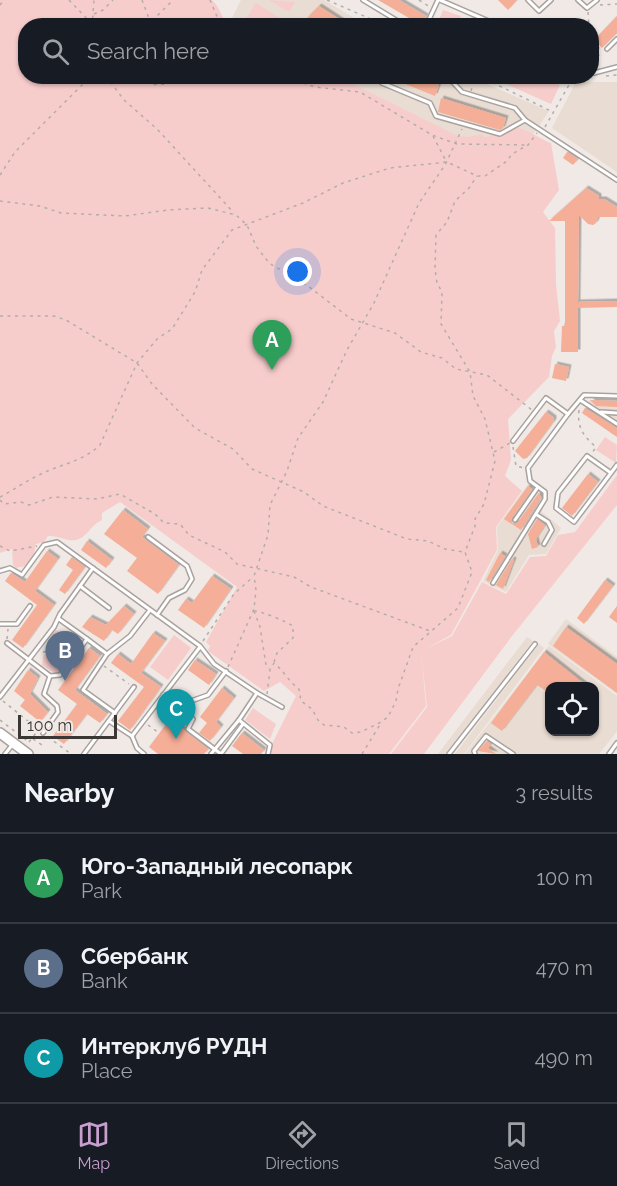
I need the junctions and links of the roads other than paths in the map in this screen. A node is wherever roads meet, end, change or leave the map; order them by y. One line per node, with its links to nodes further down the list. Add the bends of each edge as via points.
1 (363, 0): 9 (lane)
2 (440, 0): 8 (lane); 10 (lane)
3 (450, 0): 8 (lane)
4 (528, 0): 5 (lane, via 539,11)
5 (551, 0)
6 (578, 0): 7 (lane, via 587,8)
7 (597, 0)
8 (452, 5): 11 (lane)
9 (393, 18)
10 (430, 18)
11 (482, 18)
12 (617, 39): 13 (lane)
13 (607, 49)
14 (617, 67): 15 (lane)
15 (599, 72)
16 (387, 84): 18 (lane, via 430,103 436,116 500,134)
17 (454, 84): 18 (lane, via 462,92 515,108)
18 (525, 120): 19 (lane)
19 (617, 180)
20 (617, 396): 21 (lane, via 584,395)
21 (580, 400): 22 (lane); 24 (lane)
22 (599, 412): 23 (lane); 25 (lane)
23 (617, 413)
24 (568, 414): 26 (lane, via 546,398); 29 (lane, via 528,468 530,481)
25 (617, 424)
26 (513, 441)
27 (617, 465): 28 (lane)
28 (611, 473): 28 (lane, via 574,522 556,508 558,493 587,456)
29 (538, 487): 30 (lane, via 546,497); 31 (lane)
30 (537, 515): 33 (lane, via 552,530); 37 (lane)
31 (515, 520)
32 (148, 537): 42 (lane, via 187,566 192,579 185,590 169,598)
33 (544, 544)
34 (93, 568): 35 (lane, via 57,542 44,545 22,575 10,568); 38 (lane); 41 (lane)
35 (2, 571): 36 (lane)
36 (0, 576)
37 (494, 583)
38 (80, 586): 40 (lane); 43 (lane)
39 (30, 606): 44 (lane, via 17,624)
40 (109, 608)
41 (150, 610): 42 (lane); 49 (lane, via 130,636)
42 (157, 615): 48 (lane)
43 (58, 619): 45 (lane); 50 (lane)
44 (0, 624)
45 (87, 639): 49 (lane); 52 (lane, via 60,675)
46 (7, 643): 50 (lane)
47 (535, 644): 76 (lane)
48 (200, 646): 51 (lane, via 214,664); 55 (lane)
49 (107, 654): 59 (lane, via 83,690)
50 (29, 658): 52 (lane); 56 (lane)
51 (226, 671): 54 (lane); 58 (lane, via 208,695 191,700)
52 (50, 676): 63 (lane, via 44,694 58,712)
53 (132, 686): 59 (lane)
54 (257, 693): 57 (lane); 60 (lane)
55 (163, 695): 58 (lane); 65 (lane)
56 (0, 698)
57 (282, 708)
58 (183, 709): 68 (lane, via 193,719 188,729)
59 (115, 713): 61 (lane)
60 (239, 720): 62 (lane); 68 (lane)
61 (109, 721): 65 (lane); 71 (lane)
62 (244, 724): 74 (lane); 75 (lane, via 270,745)
63 (42, 732)
64 (0, 733): 66 (main road)
65 (132, 736): 72 (lane)
66 (13, 743): 69 (lane); 70 (main road)
67 (617, 743): 79 (lane)
68 (214, 749): 73 (lane); 74 (lane)
69 (5, 754)
70 (28, 754)
71 (84, 754)
72 (144, 754)
73 (210, 754)
74 (221, 754)
75 (268, 754)
76 (449, 754)
77 (475, 754): 78 (lane, via 486,736)
78 (513, 754)
79 (609, 754)

